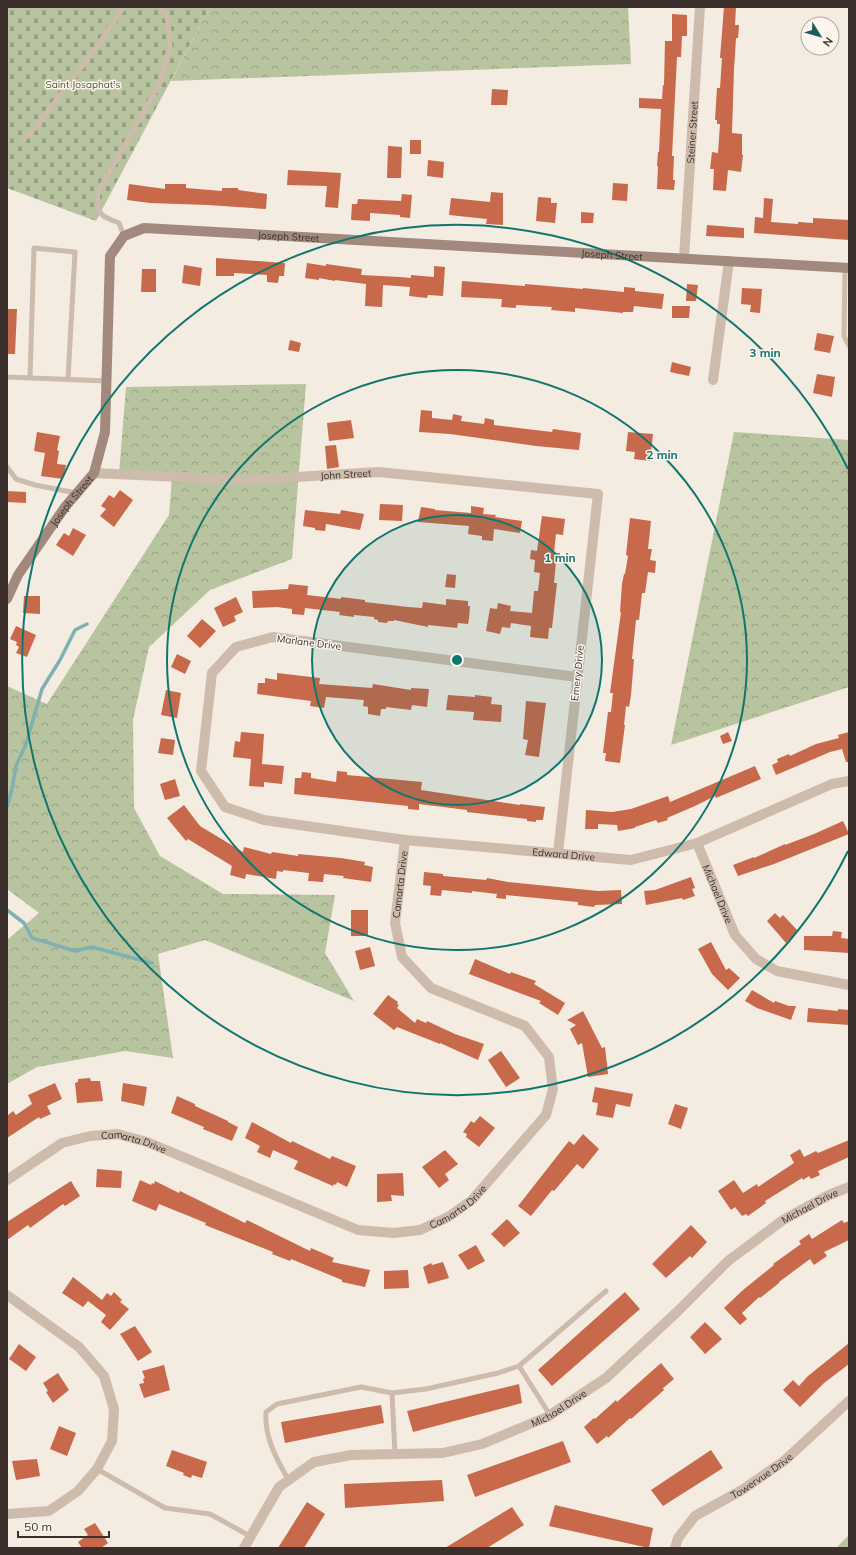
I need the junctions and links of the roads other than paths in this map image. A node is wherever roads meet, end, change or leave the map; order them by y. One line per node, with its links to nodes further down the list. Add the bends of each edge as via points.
1 (124, 7): 4 (lane, via 94,51)
2 (160, 7): 5 (lane, via 168,20 170,46 160,83 98,192 97,206 104,217 119,224)
3 (700, 7): 6 (street, Steiner Street)
4 (23, 140)
5 (124, 236): 6 (street, Joseph Street, via 144,228); 14 (street, Joseph Street, via 110,256)
6 (684, 258): 7 (street, Joseph Street)
7 (729, 262): 8 (street, Joseph Street); 13 (street)
8 (847, 268): 9 (lane, via 844,336)
9 (849, 346)
10 (7, 377): 11 (lane)
11 (30, 378): 12 (lane); 12 (lane, via 34,248 75,252)
12 (68, 379): 14 (lane)
13 (713, 380)
14 (107, 381): 16 (street, Joseph Street, via 105,432)
15 (7, 467): 17 (lane, via 16,479)
16 (94, 473): 17 (street, Joseph Street); 18 (street, John Street, via 246,480 380,472)
17 (77, 493): 19 (street, Joseph Street, via 18,575)
18 (598, 494): 20 (street, Emery Drive)
19 (7, 599)
20 (577, 677): 22 (street, Marlane Drive, via 273,637 236,647 212,673 201,771 225,807); 25 (street, Emery Drive)
21 (849, 781): 24 (street, Edward Drive, via 832,784)
22 (264, 820): 23 (street, Edward Drive)
23 (405, 840): 25 (street, Edward Drive); 27 (street, Camarta Drive, via 395,923 402,957 431,988 525,1026 549,1057 553,1089 546,1115 472,1200 448,1217 420,1230 394,1233 358,1230 147,1142 118,1134 90,1136 62,1143)
24 (696, 843): 25 (street, Edward Drive, via 630,860); 26 (street, Michael Drive, via 735,935 756,959 777,971)
25 (558, 853)
26 (849, 985)
27 (7, 1180)
28 (849, 1187): 34 (street, Michael Drive, via 783,1220 728,1261 606,1378)
29 (606, 1291): 31 (lane)
30 (7, 1295): 36 (street, via 78,1347 104,1376 114,1409 112,1441)
31 (519, 1366): 32 (lane, via 426,1389); 34 (lane)
32 (392, 1393): 35 (lane); 37 (lane, via 361,1387 278,1404 266,1412 265,1421 274,1454)
33 (849, 1401): 41 (street, Towervue Drive, via 784,1461 742,1490 695,1516 678,1538)
34 (550, 1415): 35 (street, Michael Drive, via 482,1444 443,1453)
35 (395, 1454): 37 (street, Michael Drive, via 351,1455 314,1462)
36 (97, 1469): 38 (street, via 78,1491 49,1511); 39 (lane, via 165,1508 210,1514)
37 (288, 1481): 39 (street, Michael Drive, via 280,1487)
38 (7, 1514)
39 (250, 1536): 40 (street, Michael Drive)
40 (244, 1548)
41 (675, 1548)

